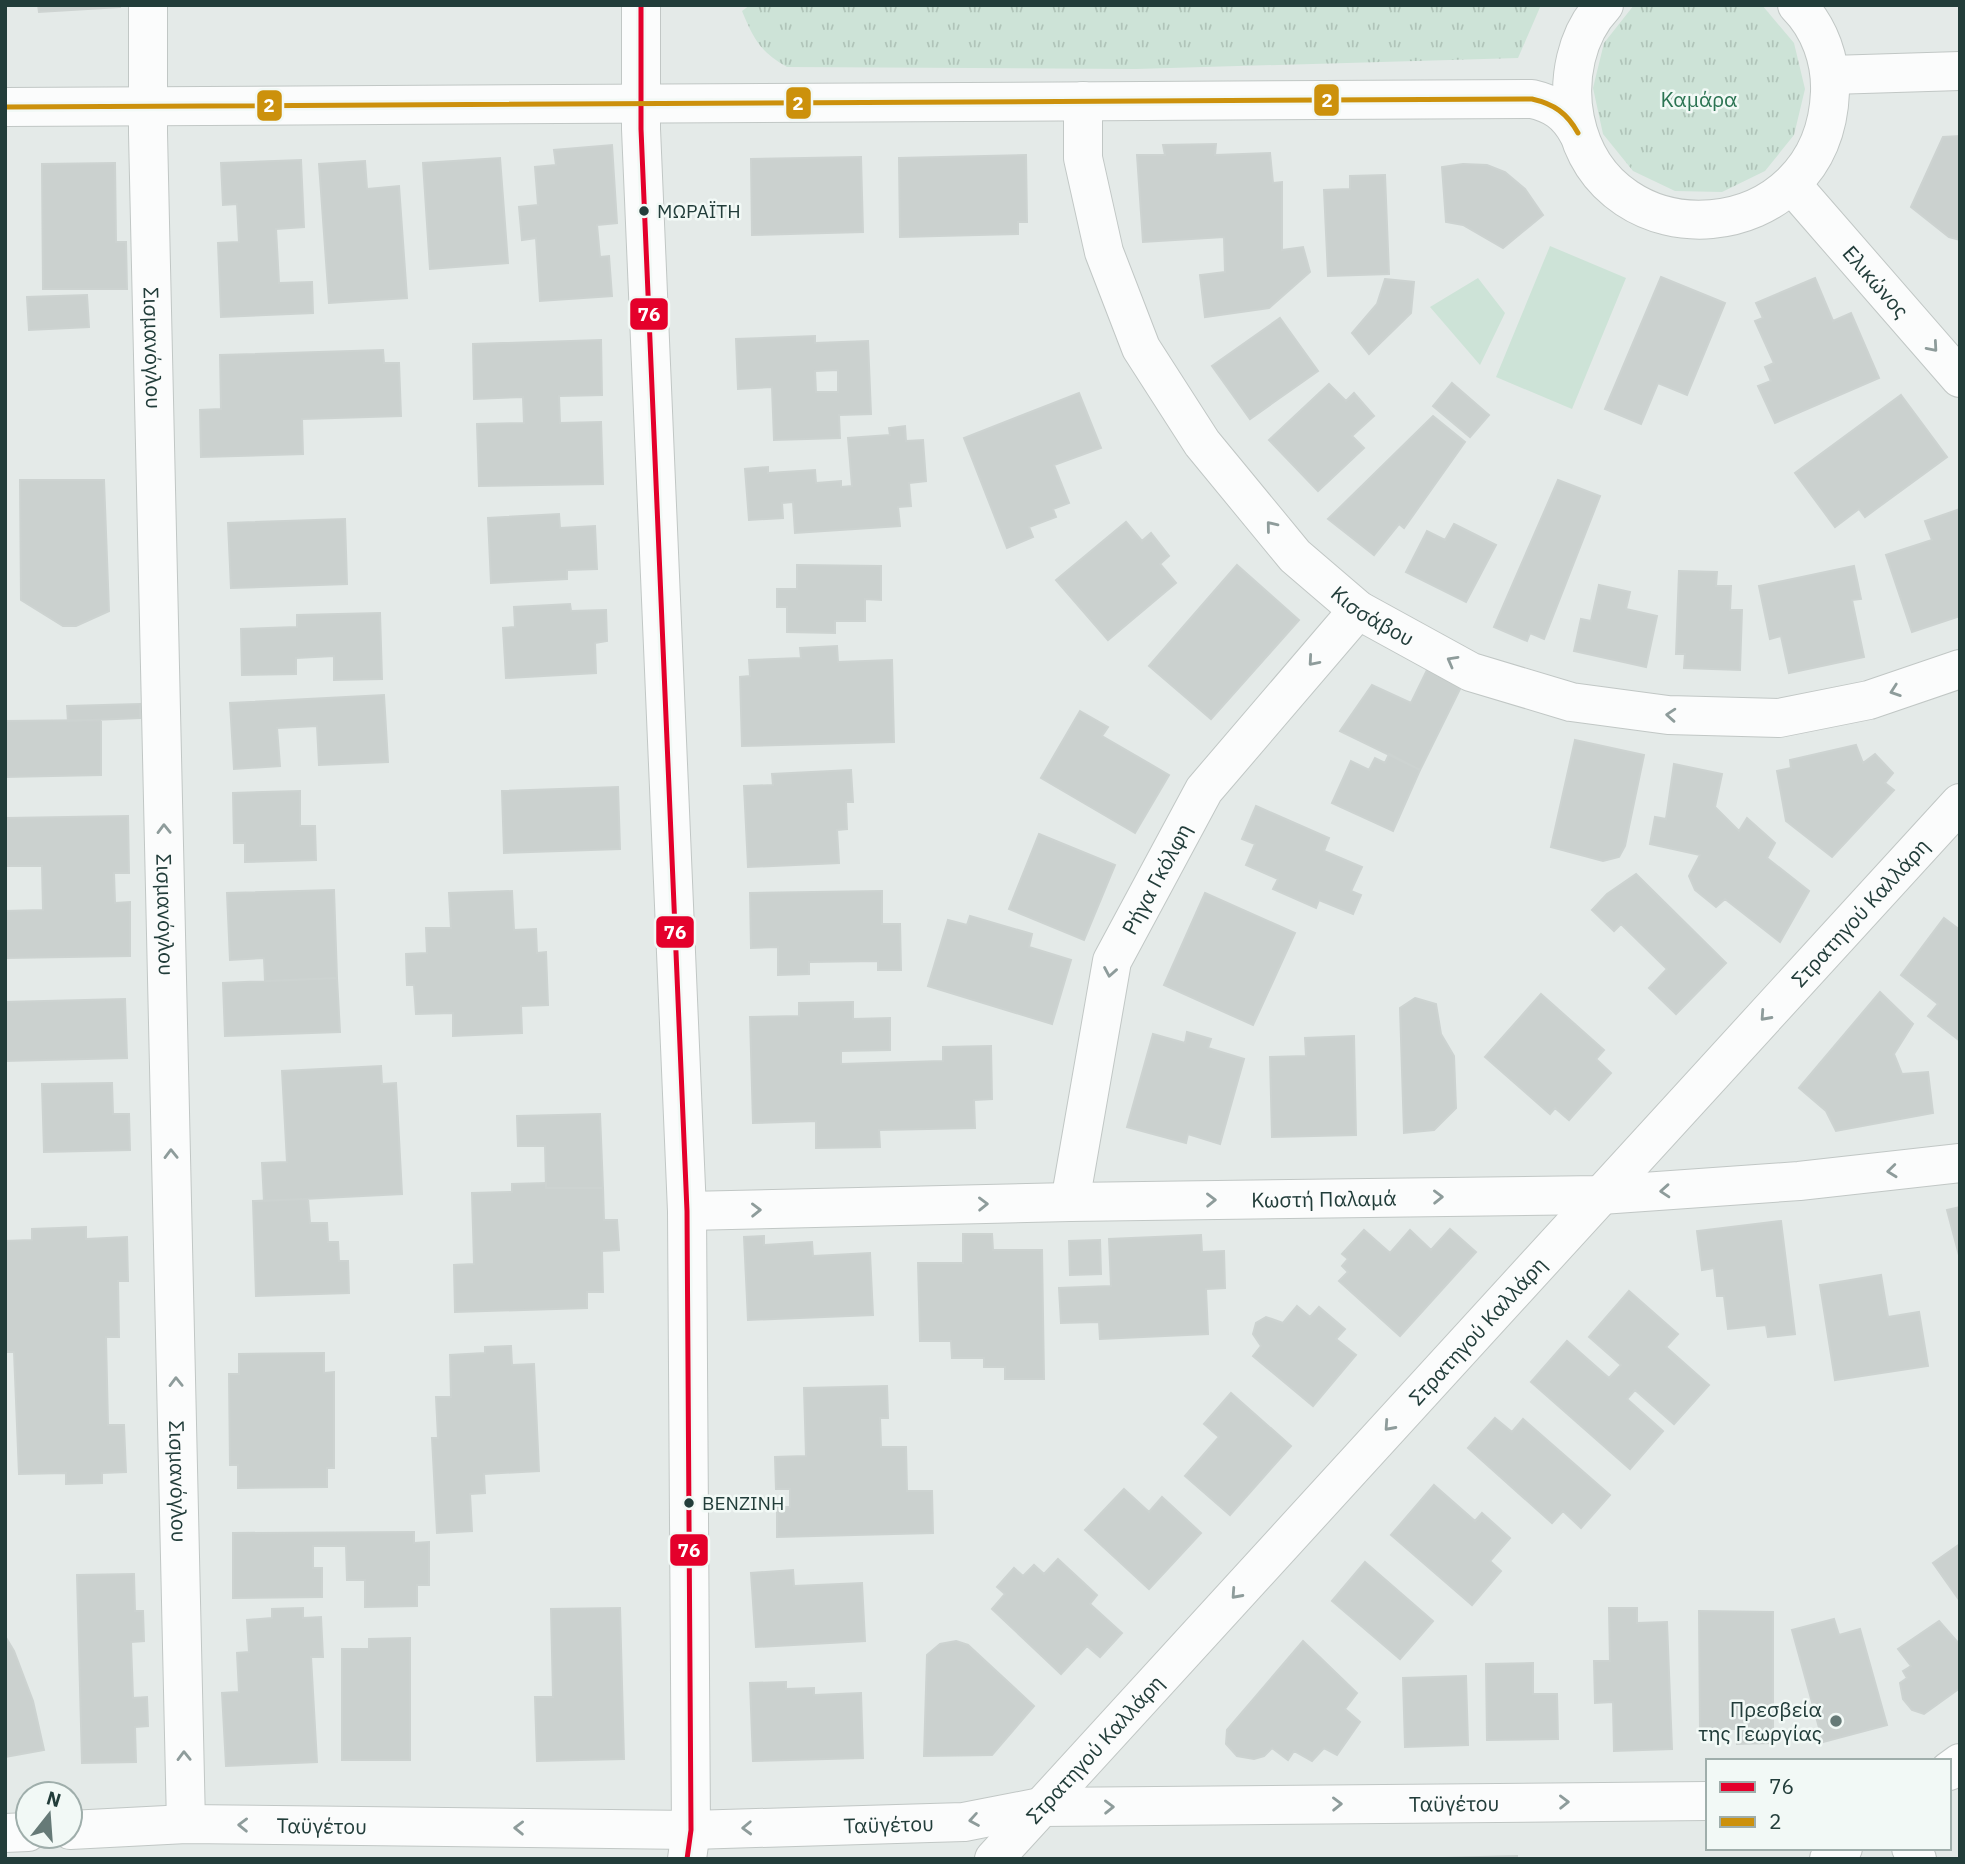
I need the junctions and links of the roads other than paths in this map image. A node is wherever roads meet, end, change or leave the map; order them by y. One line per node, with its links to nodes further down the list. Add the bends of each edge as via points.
1 (148, 5): 9 (street, Σισμανόγλου)
2 (641, 5): 8 (street)
3 (1604, 5): 11 (street, via 1583,38 1573,69 1571,101)
4 (1797, 5): 6 (street, via 1822,43)
5 (1960, 71): 6 (street)
6 (1830, 75): 12 (street, via 1829,115 1816,153)
7 (1083, 102): 8 (street); 11 (street, via 1532,99 1560,109); 14 (street, Κισσάβου, one-way to 7, via 1295,556 1202,443 1141,348 1104,252 1083,158)
8 (641, 104): 9 (street); 20 (street)
9 (148, 106): 10 (street); 23 (street, Σισμανόγλου, one-way to 9)
10 (5, 107)
11 (1578, 133): 12 (street, via 1592,162 1613,187 1640,206 1671,217 1703,221 1736,216 1766,204)
12 (1791, 185): 13 (street, Ελικώνος, one-way to 13)
13 (1960, 378)
14 (1358, 610): 15 (street, Κισσάβου, one-way to 14, via 1869,700 1779,718 1668,715 1571,702 1471,672); 19 (street, Ρήγα Γκόλφη, one-way to 19, via 1204,790 1112,961)
15 (1960, 669)
16 (1960, 803): 18 (street, Στρατηγού Καλλάρη, one-way to 18)
17 (1960, 1163): 18 (street, Κωστή Παλαμά, one-way to 18, via 1798,1181)
18 (1601, 1195): 19 (street, Κωστή Παλαμά, one-way to 18); 22 (street, Στρατηγού Καλλάρη, one-way to 22)
19 (1070, 1202): 20 (street, Κωστή Παλαμά, one-way to 19)
20 (687, 1211): 25 (street)
21 (1706, 1801): 22 (street, Ταϋγέτου, one-way to 21)
22 (1041, 1807): 25 (street, Ταϋγέτου, one-way to 25, via 964,1822); 26 (street, Στρατηγού Καλλάρη)
23 (186, 1824): 24 (street, Ταϋγέτου); 25 (street, Ταϋγέτου, one-way to 23)
24 (84, 1829)
25 (689, 1844)
26 (994, 1859)

